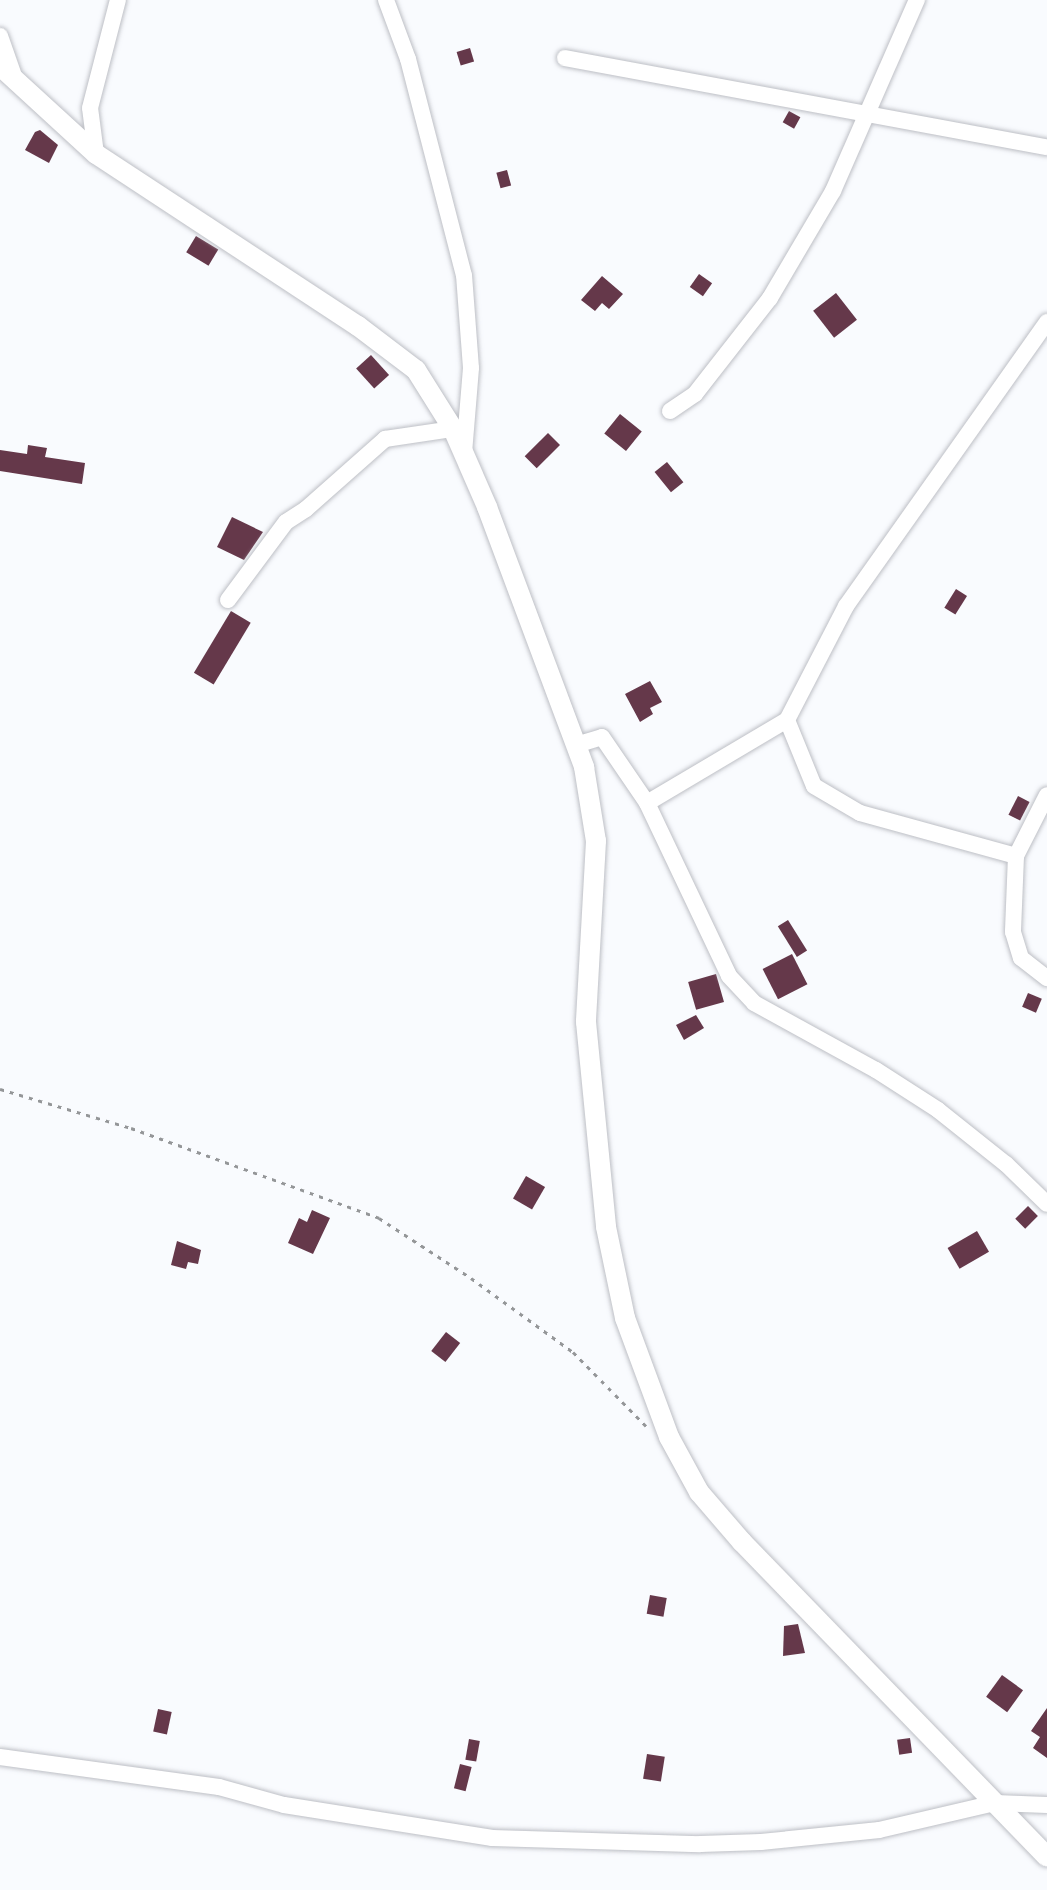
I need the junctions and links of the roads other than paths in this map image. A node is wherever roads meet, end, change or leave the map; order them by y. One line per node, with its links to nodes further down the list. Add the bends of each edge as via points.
1 (118, 0): 9 (street, via 90,108)
2 (386, 0): 13 (street, via 408,59 464,275 471,368)
3 (917, 0): 7 (street)
4 (0, 36): 6 (street)
5 (565, 58): 7 (street)
6 (7, 71): 9 (street)
7 (865, 113): 8 (street); 11 (street, via 833,191 770,298 695,394)
8 (1047, 147)
9 (96, 154): 12 (street, via 358,326 416,370)
10 (1047, 322): 15 (street, via 846,606)
11 (670, 411)
12 (453, 429): 13 (street); 14 (street, via 385,439 286,522)
13 (464, 454): 16 (street)
14 (228, 600)
15 (787, 720): 18 (street); 19 (street, via 814,786 860,813)
16 (576, 745): 18 (street, via 602,737); 23 (street, via 596,841 586,1022 606,1227 625,1318 669,1437 699,1492 742,1542)
17 (1047, 795): 19 (street)
18 (647, 803): 21 (street, via 729,976 754,1003 938,1110)
19 (1016, 856): 20 (street, via 1013,932 1021,958)
20 (1047, 978)
21 (1047, 1204)
22 (0, 1757): 23 (street, via 219,1787 284,1805 492,1838 761,1842 879,1830)
23 (995, 1803): 24 (street); 25 (street)
24 (1047, 1805)
25 (1047, 1857)

